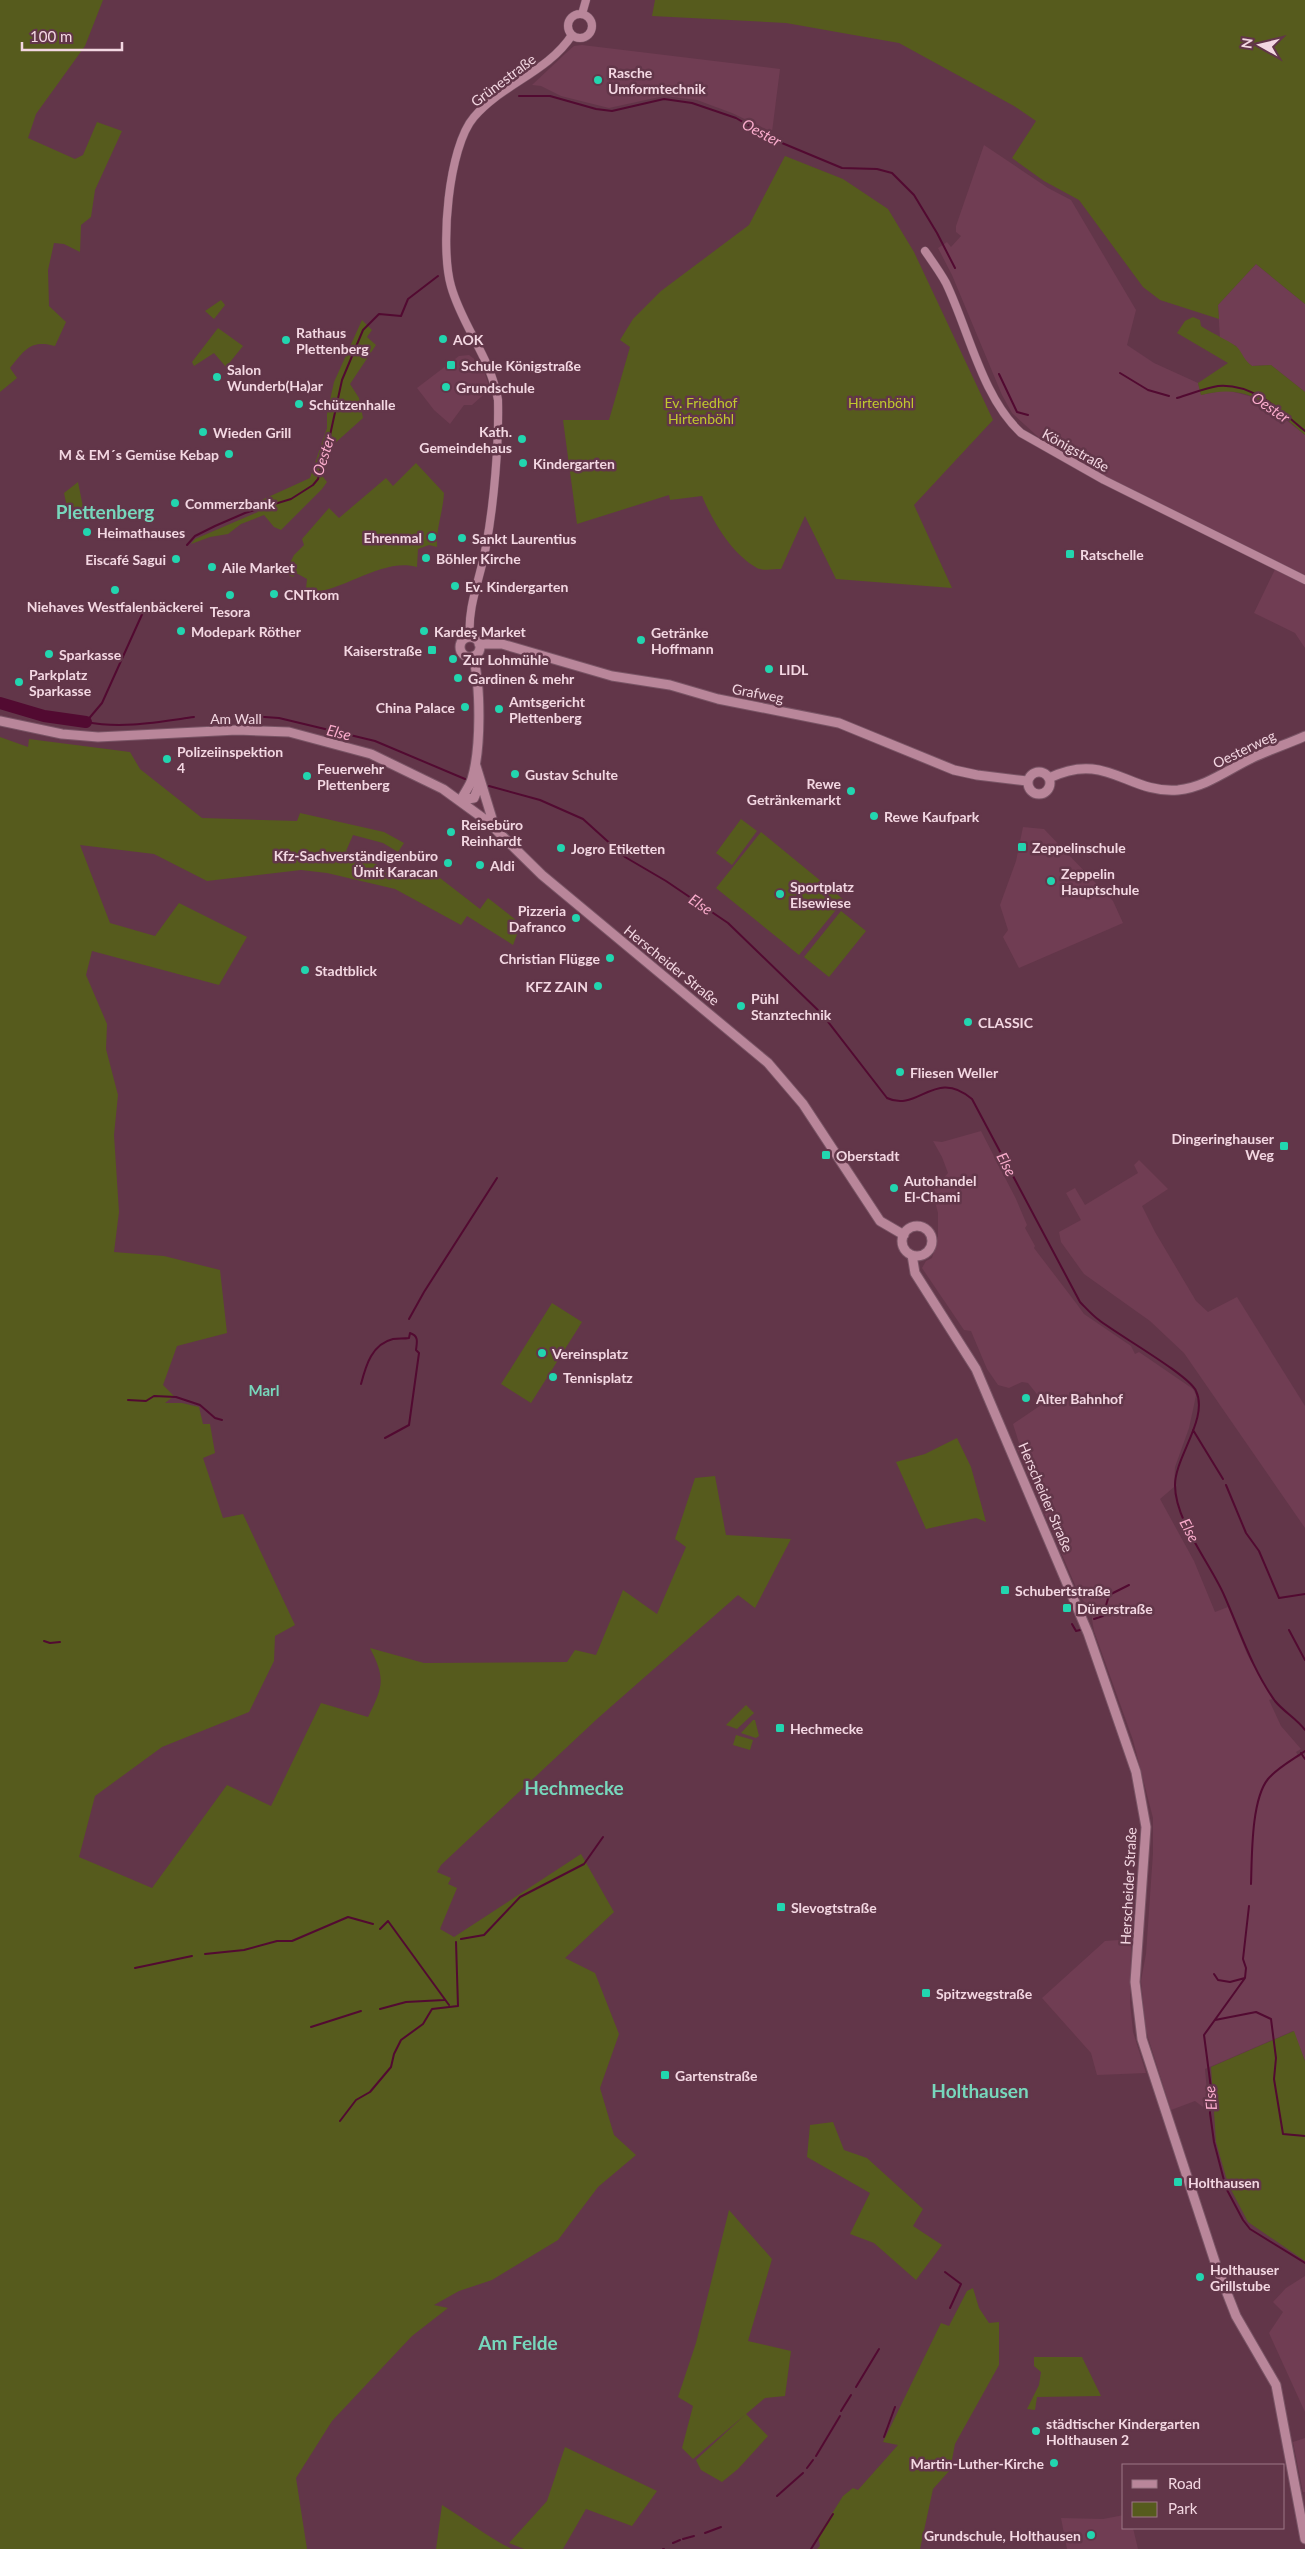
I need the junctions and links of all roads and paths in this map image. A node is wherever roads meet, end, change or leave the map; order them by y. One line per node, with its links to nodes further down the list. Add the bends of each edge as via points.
1 (586, 0): 2 (street)
2 (582, 14): 3 (street, via 576,14 569,20 568,30); 3 (street, via 591,21 590,32 581,38)
3 (572, 35): 6 (street, Grünestraße, via 541,67 481,110 466,128 456,150 448,222 449,278 457,302 484,356 498,400 489,523 471,612)
4 (925, 251): 5 (street, Königstraße, via 945,282 996,401 1010,423 1021,433 1104,480)
5 (1305, 580)
6 (470, 637): 7 (main road); 8 (main road, via 462,640 460,648 465,655)
7 (479, 644): 8 (main road, via 479,651); 13 (main road, Grafweg, via 502,644 612,676 670,685 718,699 839,724 954,770)
8 (473, 656): 11 (main road, via 479,691)
9 (0, 721): 16 (main road, Am Wall, via 62,734 98,737 237,730 289,732 349,746 379,757)
10 (1305, 736): 15 (main road, Oesterweg)
11 (475, 763): 14 (main road); 16 (main road, via 472,780)
12 (1049, 778): 13 (main road, Grafweg, via 1037,772); 13 (main road, via 1048,791 1038,795 1029,790); 15 (main road, Grafweg, via 1064,771 1093,768 1163,789)
13 (1028, 781)
14 (480, 783): 16 (main road, via 474,798); 17 (main road)
15 (1196, 787)
16 (460, 800): 17 (main road, Herscheider Straße)
17 (495, 828): 18 (main road, Herscheider Straße, via 542,875 768,1063 808,1112 880,1221)
18 (904, 1235): 19 (main road, Herscheider Straße, via 904,1247); 19 (main road, via 916,1226 931,1235 932,1244 928,1252)
19 (912, 1255): 20 (main road, Herscheider Straße, via 915,1273 976,1368 1088,1632 1136,1772 1146,1827 1135,1982 1142,2040 1216,2266 1236,2316 1276,2385)
20 (1305, 2539)

